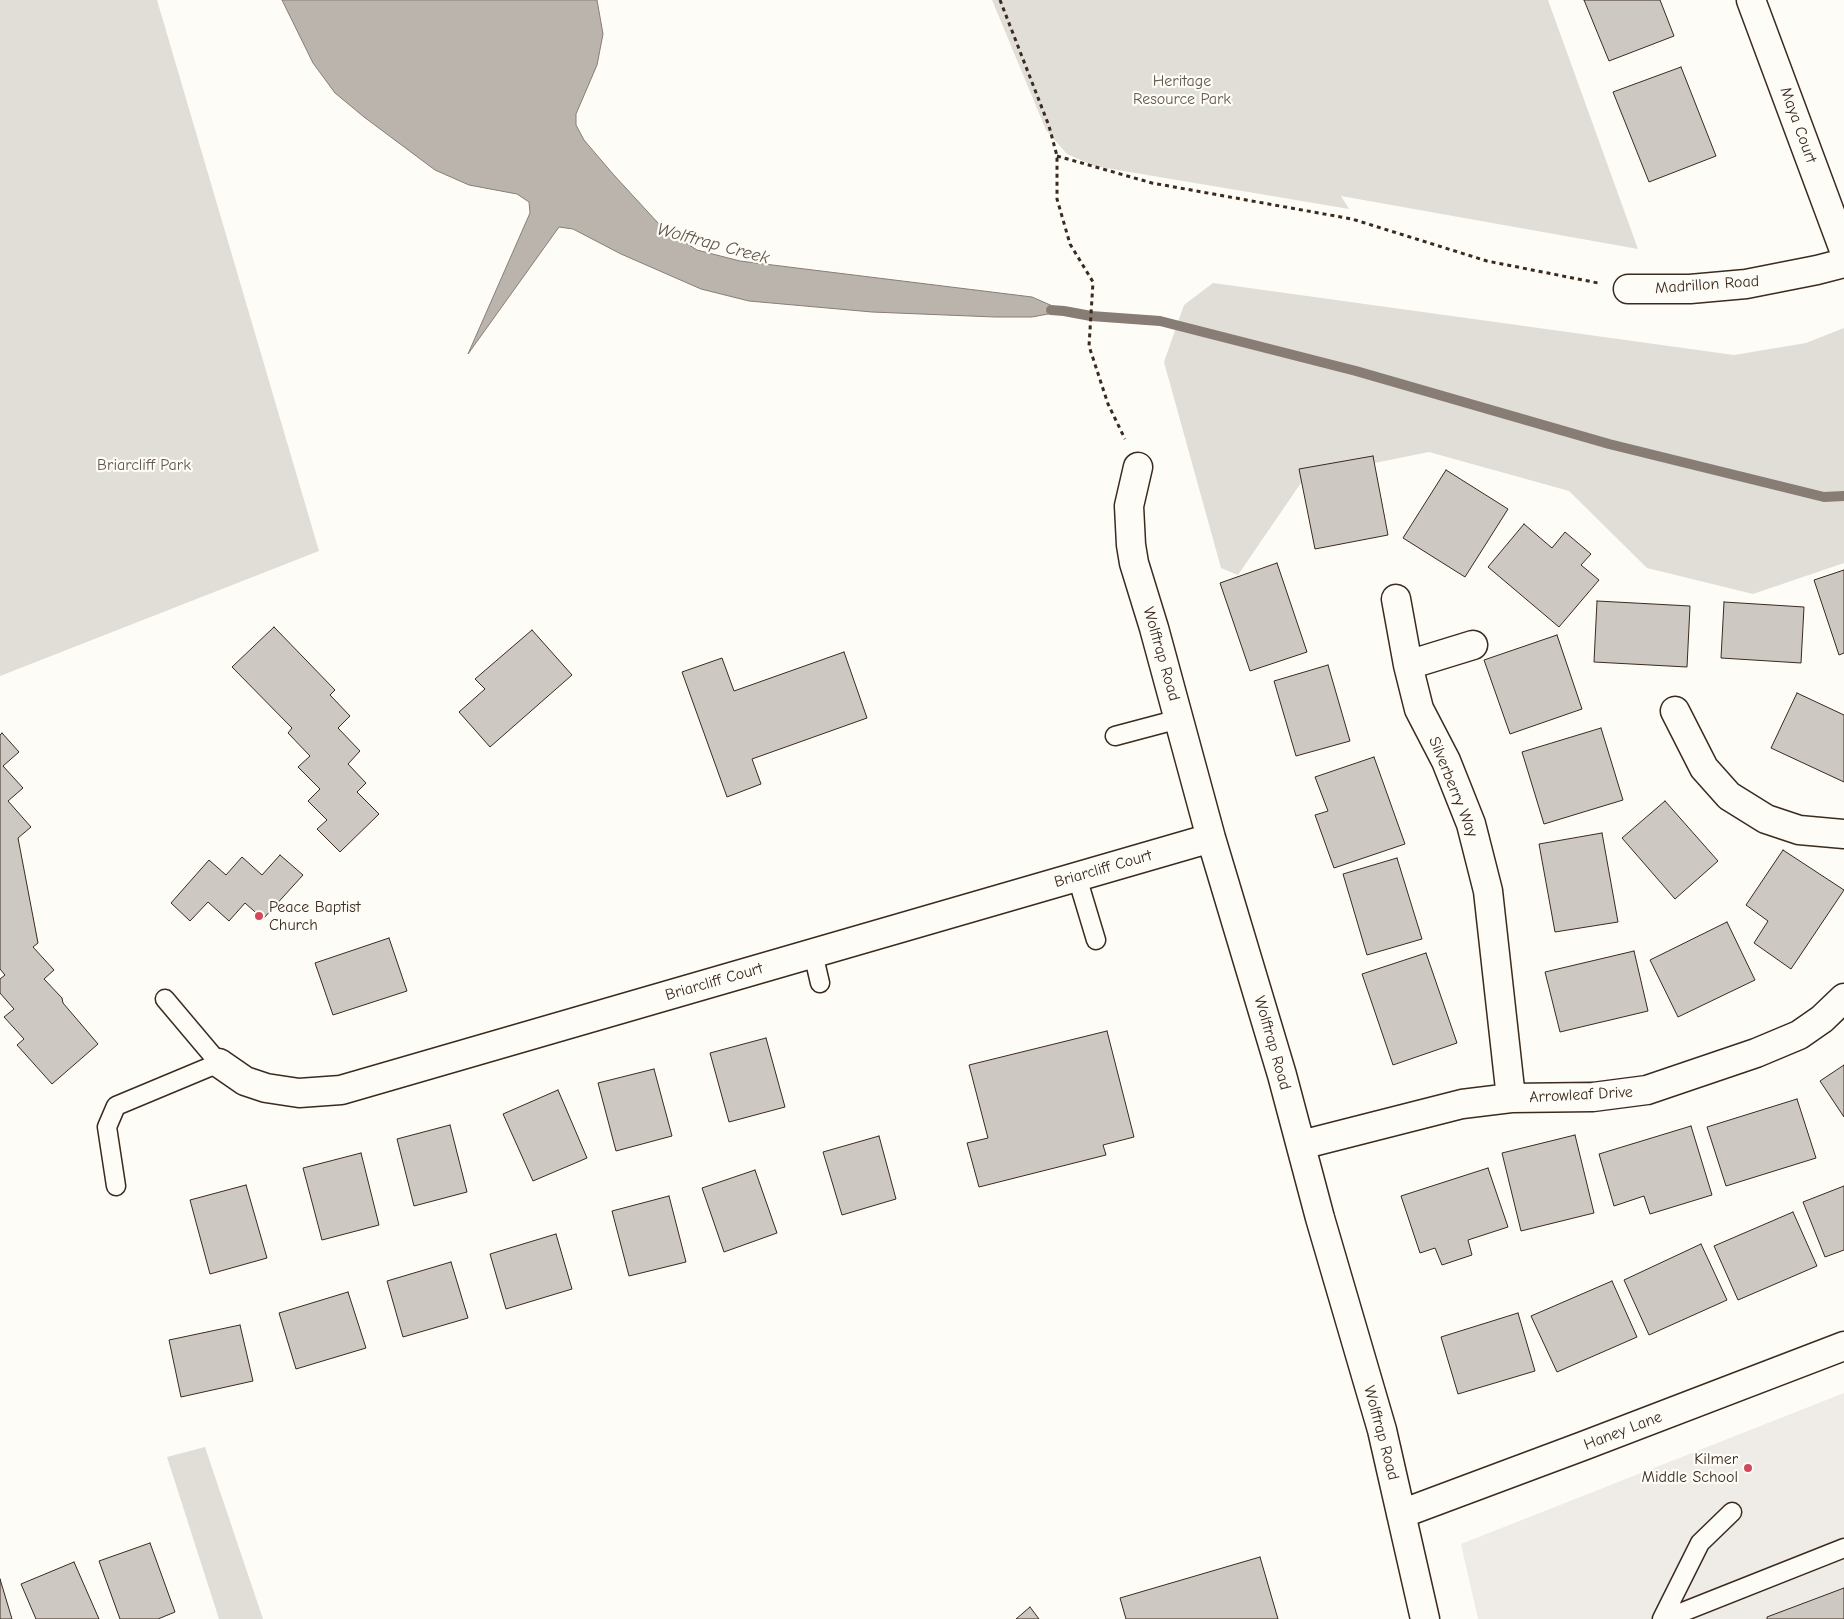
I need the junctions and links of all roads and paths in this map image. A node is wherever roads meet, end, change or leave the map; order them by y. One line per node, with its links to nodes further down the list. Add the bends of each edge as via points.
1 (1000, 0): 3 (path, via 1049,126)
2 (1751, 0): 4 (street, Maya Court)
3 (1057, 156): 6 (path, via 1152,183 1352,220 1487,261); 7 (path, via 1057,199 1070,244 1092,282 1089,346 1108,404)
4 (1844, 250)
5 (1844, 263): 6 (street, Madrillon Road, via 1746,284 1690,289)
6 (1628, 289)
7 (1138, 468): 12 (street, Wolftrap Road, via 1129,506 1131,545)
8 (1396, 599): 10 (street, Silverberry Way)
9 (1473, 645): 10 (street)
10 (1408, 665): 23 (street, Silverberry Way, via 1419,709 1446,761 1471,824 1488,891)
11 (1675, 711): 14 (street, via 1704,768 1729,796 1766,819 1799,830)
12 (1179, 719): 13 (lane); 15 (street, Wolftrap Road)
13 (1115, 736)
14 (1844, 834)
15 (1211, 838): 16 (street, Briarcliff Court); 24 (street, Wolftrap Road)
16 (1077, 877): 17 (lane); 18 (street, Briarcliff Court)
17 (1096, 940)
18 (813, 953): 19 (lane); 22 (street, Briarcliff Court, via 341,1090 299,1093 266,1088 245,1081)
19 (820, 983)
20 (1844, 998): 23 (street, Arrowleaf Drive, via 1799,1035 1647,1090 1594,1097)
21 (165, 999): 22 (lane)
22 (219, 1062): 25 (lane, via 116,1106 106,1127)
23 (1511, 1098): 24 (street, Arrowleaf Drive, via 1462,1104)
24 (1301, 1145): 28 (street, Wolftrap Road, via 1382,1430)
25 (116, 1186)
26 (1844, 1346): 28 (street, Haney Lane)
27 (1732, 1512): 31 (lane, via 1700,1543)
28 (1401, 1514): 30 (street, Wolftrap Road)
29 (1844, 1548): 31 (lane)
30 (1425, 1619)
31 (1664, 1619)

